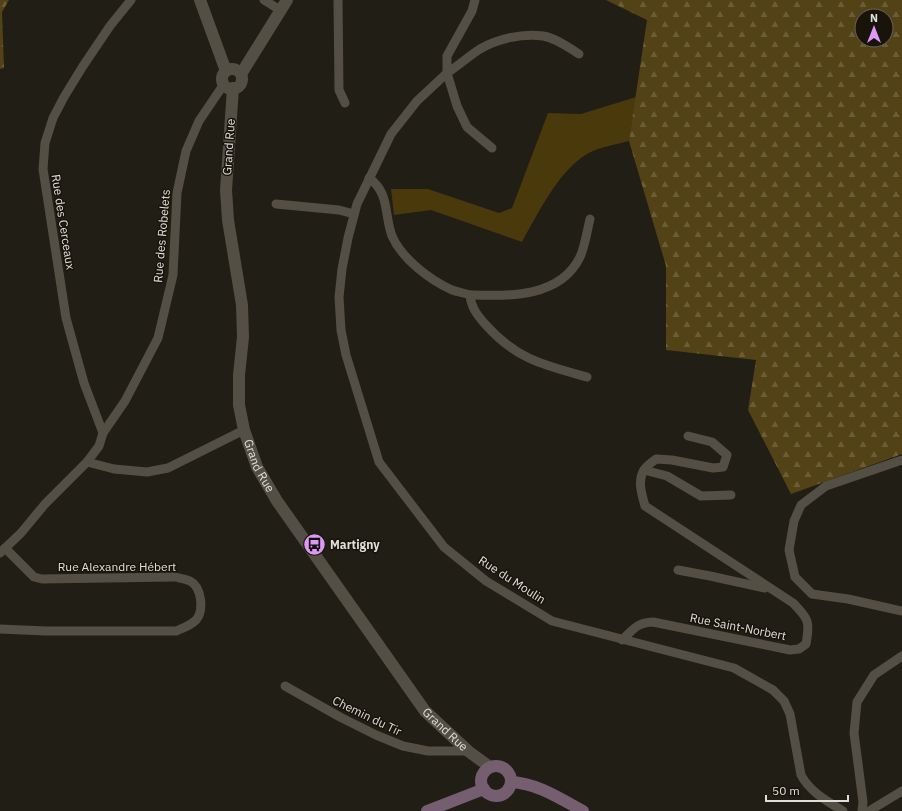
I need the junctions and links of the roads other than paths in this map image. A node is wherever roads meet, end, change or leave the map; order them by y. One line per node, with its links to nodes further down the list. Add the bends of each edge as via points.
1 (131, 0): 21 (street, Rue des Cerceaux, via 82,66 53,118 45,143 43,169 66,318 84,383)
2 (264, 0): 6 (street)
3 (338, 0): 12 (street, via 339,90)
4 (475, 0): 9 (street, via 472,11 447,56)
5 (202, 2): 8 (street)
6 (283, 5): 10 (street)
7 (579, 54): 9 (street, Rue du Moulin, via 562,43 543,36 510,38 496,41 479,50)
8 (226, 71): 10 (street, via 236,69); 11 (street, via 223,78)
9 (447, 73): 13 (street, via 466,127); 14 (street, Rue du Moulin, via 417,102 391,134)
10 (241, 74): 11 (street, via 241,83 236,88)
11 (229, 86): 20 (street, Grand Rue, via 226,190 228,220 242,305 239,405); 21 (street, Rue des Robelets, via 199,121 186,151 177,193 173,275 158,338 126,401)
12 (345, 103)
13 (492, 148)
14 (369, 178): 16 (street, Rue du Moulin); 18 (street, via 380,187 392,235 413,264 427,276 452,290)
15 (276, 204): 16 (street, via 339,210)
16 (354, 214): 32 (street, Rue du Moulin, via 342,269 339,297 341,330 346,355 379,462 444,547 486,581 552,621)
17 (590, 219): 18 (street, via 580,257 559,281 544,289 525,294)
18 (470, 295): 19 (street, via 470,303 476,314 491,332 525,358 544,366)
19 (587, 377)
20 (244, 430): 24 (street, via 168,468 148,472 121,470); 35 (street, Grand Rue, via 257,467 277,501 424,712)
21 (103, 433): 24 (street, via 99,446)
22 (688, 436): 25 (street, via 712,442 727,455 723,467 713,468 656,459)
23 (902, 460): 30 (street, via 826,486 801,505 794,520 789,550 795,577 812,594 848,599)
24 (87, 462): 27 (street, via 44,504 21,533)
25 (644, 470): 26 (street, via 667,476 701,496); 29 (street, Rue Saint-Norbert, via 641,491 645,506)
26 (731, 494)
27 (2, 551): 31 (street, Rue Alexandre Hébert, via 34,577 42,579 175,577 191,581 198,588 200,611 196,620 176,631)
28 (678, 570): 29 (street, Rue Saint-Norbert)
29 (772, 589): 32 (street, Rue Saint-Norbert, via 804,613 809,624 806,644 799,649 790,650 653,622 639,624)
30 (902, 612)
31 (0, 629)
32 (622, 640): 42 (street, Rue du Moulin, via 734,668 773,690 784,701 790,714 801,775 805,784)
33 (902, 656): 43 (street, via 874,675 857,702 854,733)
34 (285, 686): 35 (street, Chemin du Tir, via 340,717 403,746 428,751)
35 (468, 751): 36 (street, Grand Rue)
36 (490, 767): 37 (main road, via 504,768); 38 (main road, via 483,774)
37 (511, 782): 38 (main road, via 507,791 498,795 492,795); 41 (main road, via 522,782 542,790)
38 (484, 789): 40 (main road)
39 (902, 791): 44 (street)
40 (427, 811)
41 (583, 811)
42 (844, 811)
43 (862, 811)
44 (869, 811)

